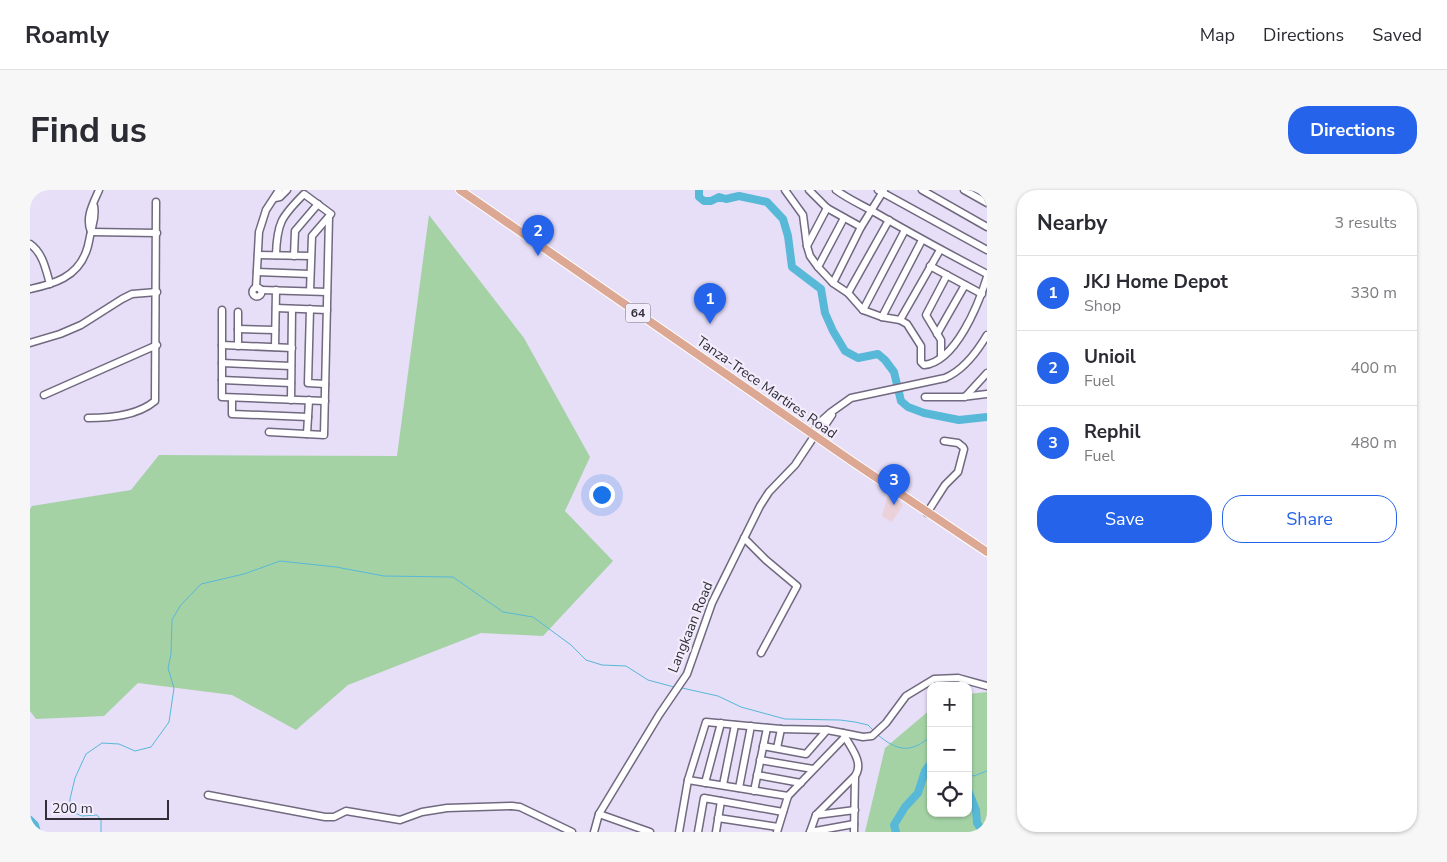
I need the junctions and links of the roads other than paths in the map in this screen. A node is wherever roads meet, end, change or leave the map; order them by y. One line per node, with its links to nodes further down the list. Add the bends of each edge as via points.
1 (99, 190): 23 (street)
2 (279, 190): 11 (street)
3 (287, 190): 11 (street)
4 (460, 190): 88 (main road, Tanza-Trece Martires Road / 64)
5 (785, 190): 27 (street, via 803,215)
6 (809, 190): 15 (street)
7 (836, 190): 16 (street)
8 (922, 190): 21 (street)
9 (964, 190): 13 (street)
10 (882, 191): 16 (street); 29 (street)
11 (275, 198): 30 (street, via 266,210 259,232)
12 (156, 202): 24 (street)
13 (987, 203)
14 (318, 204): 17 (street); 31 (street, via 304,194 288,211 278,231); 32 (street, via 295,231)
15 (827, 208): 18 (street); 27 (street)
16 (871, 210): 19 (street); 20 (street)
17 (329, 216): 33 (street, via 312,236); 47 (street)
18 (844, 218): 20 (street); 35 (street)
19 (889, 220): 22 (street); 48 (street)
20 (861, 227): 40 (street)
21 (987, 227)
22 (905, 230): 25 (street); 55 (street)
23 (91, 232): 24 (street); 41 (street, via 87,251 77,268)
24 (156, 233): 46 (street)
25 (922, 240): 28 (street); 57 (street)
26 (30, 244): 41 (street, via 41,257)
27 (807, 246): 35 (street)
28 (940, 250): 34 (street); 39 (street)
29 (987, 250)
30 (258, 254): 31 (street); 36 (street)
31 (276, 255): 32 (street)
32 (294, 256): 33 (street)
33 (311, 256): 37 (street)
34 (930, 266): 38 (street); 58 (street)
35 (818, 267): 40 (street)
36 (257, 272): 37 (street); 44 (street, via 259,289)
37 (310, 274): 45 (street)
38 (947, 275): 42 (street); 61 (street, via 926,315)
39 (987, 275): 49 (street)
40 (833, 283): 48 (street)
41 (50, 284): 43 (street)
42 (965, 285): 49 (street); 61 (street)
43 (30, 289)
44 (276, 290): 45 (street); 50 (street)
45 (310, 291): 47 (street)
46 (157, 292): 63 (street, via 132,294 81,325); 64 (street)
47 (327, 292): 54 (street)
48 (848, 293): 55 (street)
49 (982, 294): 69 (street, via 965,330)
50 (276, 308): 51 (street); 60 (street)
51 (292, 309): 52 (street); 68 (street)
52 (310, 309): 54 (street); 75 (street, via 308,383)
53 (222, 310): 65 (street)
54 (327, 310): 75 (street)
55 (863, 310): 57 (street)
56 (238, 312): 59 (street)
57 (882, 317): 58 (street)
58 (900, 320): 69 (street, via 907,324 921,346 922,364 934,364)
59 (238, 329): 60 (street); 66 (street)
60 (275, 330): 67 (street)
61 (937, 334): 69 (street, via 941,340)
62 (987, 335): 88 (street, Langkaan Road, via 955,374 851,398 841,404)
63 (30, 343)
64 (157, 345): 77 (street); 85 (street, via 156,401 122,416)
65 (222, 345): 66 (street); 70 (street)
66 (238, 346): 67 (street)
67 (275, 347): 68 (street)
68 (292, 348): 71 (street)
69 (941, 357)
70 (222, 363): 71 (street); 73 (street)
71 (291, 366): 74 (street)
72 (987, 373): 79 (street)
73 (222, 380): 74 (street); 80 (street, via 222,397)
74 (291, 383): 81 (street)
75 (325, 384): 83 (street)
76 (987, 394): 79 (street)
77 (44, 395)
78 (925, 397): 79 (street)
79 (965, 397)
80 (232, 398): 81 (street); 84 (street, via 232,414)
81 (290, 400): 82 (street)
82 (310, 400): 83 (street); 84 (street)
83 (325, 401): 87 (street, via 324,435)
84 (308, 417): 87 (street)
85 (88, 418)
86 (269, 432): 87 (street)
87 (307, 434)
88 (814, 435): 90 (main road, Tanza-Trece Martires Road / 64); 91 (street, Langkaan Road, via 794,465 769,492)
89 (944, 442): 90 (street, via 958,443 964,449 958,472)
90 (927, 512): 92 (main road, Tanza-Trece Martires Road / 64)
91 (744, 538): 93 (street, via 797,586); 119 (street, Langkaan Road, via 712,603 687,674 658,714)
92 (987, 552)
93 (761, 653)
94 (987, 686): 101 (street, via 958,678 934,678 906,696 886,724 872,736)
95 (721, 723): 96 (street); 108 (street, via 706,722); 109 (street)
96 (735, 725): 97 (street); 111 (street)
97 (751, 726): 98 (street); 112 (street)
98 (767, 728): 99 (street); 102 (street)
99 (781, 729): 100 (street); 103 (street)
100 (827, 730): 101 (street); 103 (street, via 806,754)
101 (844, 735): 105 (street); 107 (street, via 858,759)
102 (763, 746): 103 (street); 104 (street)
103 (777, 748)
104 (760, 760): 105 (street); 106 (street)
105 (813, 769): 110 (street)
106 (757, 775): 110 (street); 113 (street)
107 (855, 776): 117 (street); 120 (street)
108 (688, 780): 109 (street); 127 (street)
109 (705, 783): 111 (street)
110 (800, 783): 115 (street)
111 (724, 785): 112 (street)
112 (739, 788): 113 (street)
113 (754, 791): 115 (street)
114 (208, 795): 124 (street, via 325,817 346,811 400,820 447,808 512,806)
115 (788, 796): 118 (street)
116 (721, 801): 118 (street); 121 (street); 128 (street, via 704,798)
117 (855, 810): 120 (street); 122 (street)
118 (782, 812): 123 (street)
119 (599, 814): 125 (street, Langkaan Road); 126 (street)
120 (816, 815): 130 (street)
121 (718, 818): 123 (street); 129 (street)
122 (854, 824): 130 (street); 131 (street)
123 (778, 829)
124 (572, 832)
125 (594, 832)
126 (650, 832)
127 (679, 832)
128 (698, 832)
129 (716, 832)
130 (810, 832)
131 (854, 832)

